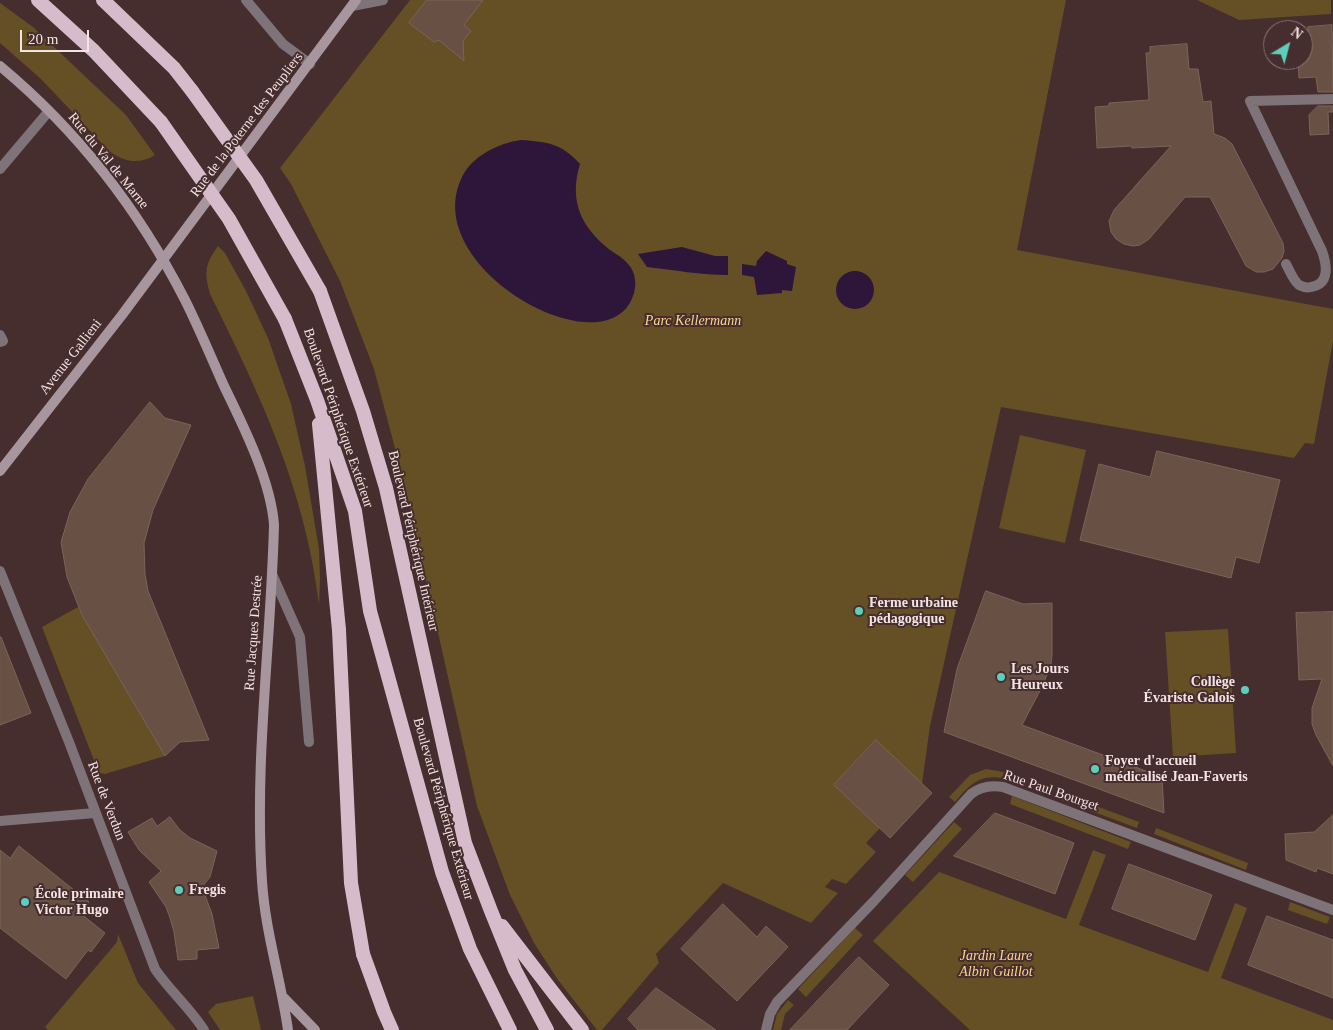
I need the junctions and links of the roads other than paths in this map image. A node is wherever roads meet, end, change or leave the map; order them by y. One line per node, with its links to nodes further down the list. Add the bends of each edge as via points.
1 (38, 0): 15 (highway, Boulevard Périphérique Extérieur, bridge, via 94,51 161,122 229,220 285,319)
2 (103, 0): 23 (highway, Boulevard Périphérique Intérieur, bridge, via 174,68 192,92 256,180 320,291 363,411 386,488 465,843)
3 (246, 0): 6 (street, via 282,44)
4 (383, 0): 5 (street, Rue de la Poterne des Peupliers)
5 (354, 3): 6 (main road, Rue de la Poterne des Peupliers)
6 (310, 64): 11 (main road, Rue de la Poterne des Peupliers)
7 (0, 66): 9 (main road, Rue du Val de Marne)
8 (1333, 99): 12 (street, via 1250,101 1322,251 1326,272 1323,281 1308,288 1294,280)
9 (50, 111): 10 (street); 11 (main road, Rue du Val de Marne, via 103,172)
10 (0, 169)
11 (163, 260): 16 (main road, Avenue Gallieni); 18 (main road, Rue Jacques Destrée, via 192,314 261,472 273,512)
12 (1286, 264)
13 (0, 334): 14 (street)
14 (0, 342)
15 (317, 400): 28 (highway, bridge, via 339,630 351,883 363,954); 29 (highway, Boulevard Périphérique Extérieur, via 355,511 370,612 442,872 470,949)
16 (0, 471)
17 (0, 571): 20 (street, Rue de Verdun)
18 (272, 574): 19 (street, via 300,637); 24 (main road, Rue Jacques Destrée, via 262,716 260,824 264,903)
19 (309, 742)
20 (95, 813): 21 (street); 25 (street, Rue de Verdun, via 156,969)
21 (0, 821)
22 (1333, 910): 32 (street, Rue Paul Bourget, via 1003,787 987,786 971,794 777,1002)
23 (491, 911): 30 (highway, Boulevard Périphérique Intérieur, via 515,970); 31 (highway)
24 (284, 998): 26 (main road, Rue Jacques Destrée); 27 (main road)
25 (204, 1030)
26 (288, 1030)
27 (315, 1030)
28 (392, 1030)
29 (510, 1030)
30 (547, 1030)
31 (582, 1030)
32 (766, 1030)

